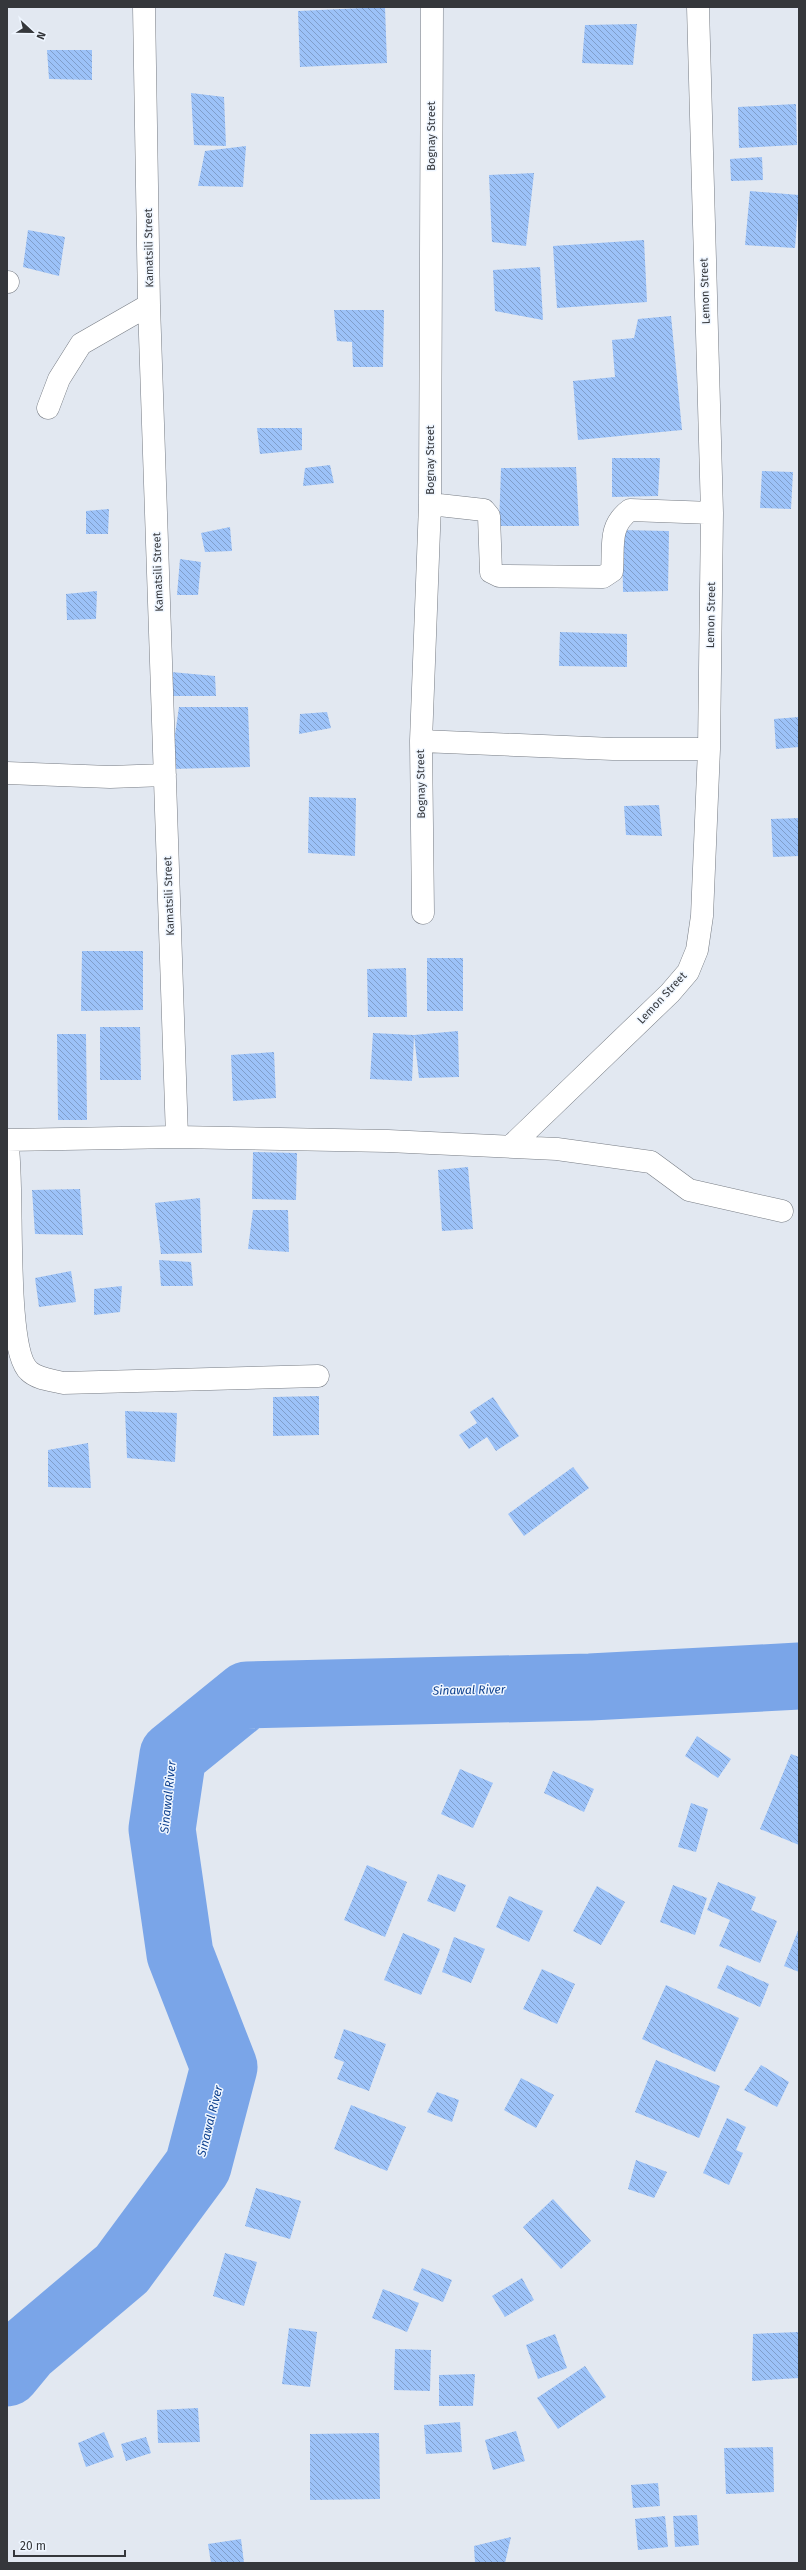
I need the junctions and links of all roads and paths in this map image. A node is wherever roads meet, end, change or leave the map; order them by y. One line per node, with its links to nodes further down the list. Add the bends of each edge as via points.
1 (144, 7): 4 (street, Kamatsili Street)
2 (432, 7): 6 (street, Bognay Street)
3 (698, 7): 7 (street, Lemon Street)
4 (150, 305): 5 (street, via 81,344 59,379); 11 (street, Kamatsili Street)
5 (48, 408)
6 (430, 504): 7 (street, via 484,510 489,516 491,572 499,576 603,577 612,571 615,526 619,518 630,510); 8 (street, Bognay Street)
7 (712, 512): 9 (street, Lemon Street)
8 (421, 741): 9 (street, via 613,749); 12 (street, Bognay Street)
9 (709, 749): 15 (street, Lemon Street, via 702,916 697,950 688,972 670,993)
10 (7, 773): 11 (street, via 110,777)
11 (165, 775): 13 (street, Kamatsili Street)
12 (423, 913)
13 (177, 1137): 14 (street); 15 (street)
14 (7, 1140): 17 (street, via 11,1182 13,1304 18,1347 22,1362 29,1372 63,1383)
15 (511, 1146): 16 (street, via 564,1150 651,1162 689,1190)
16 (782, 1211)
17 (318, 1376)

